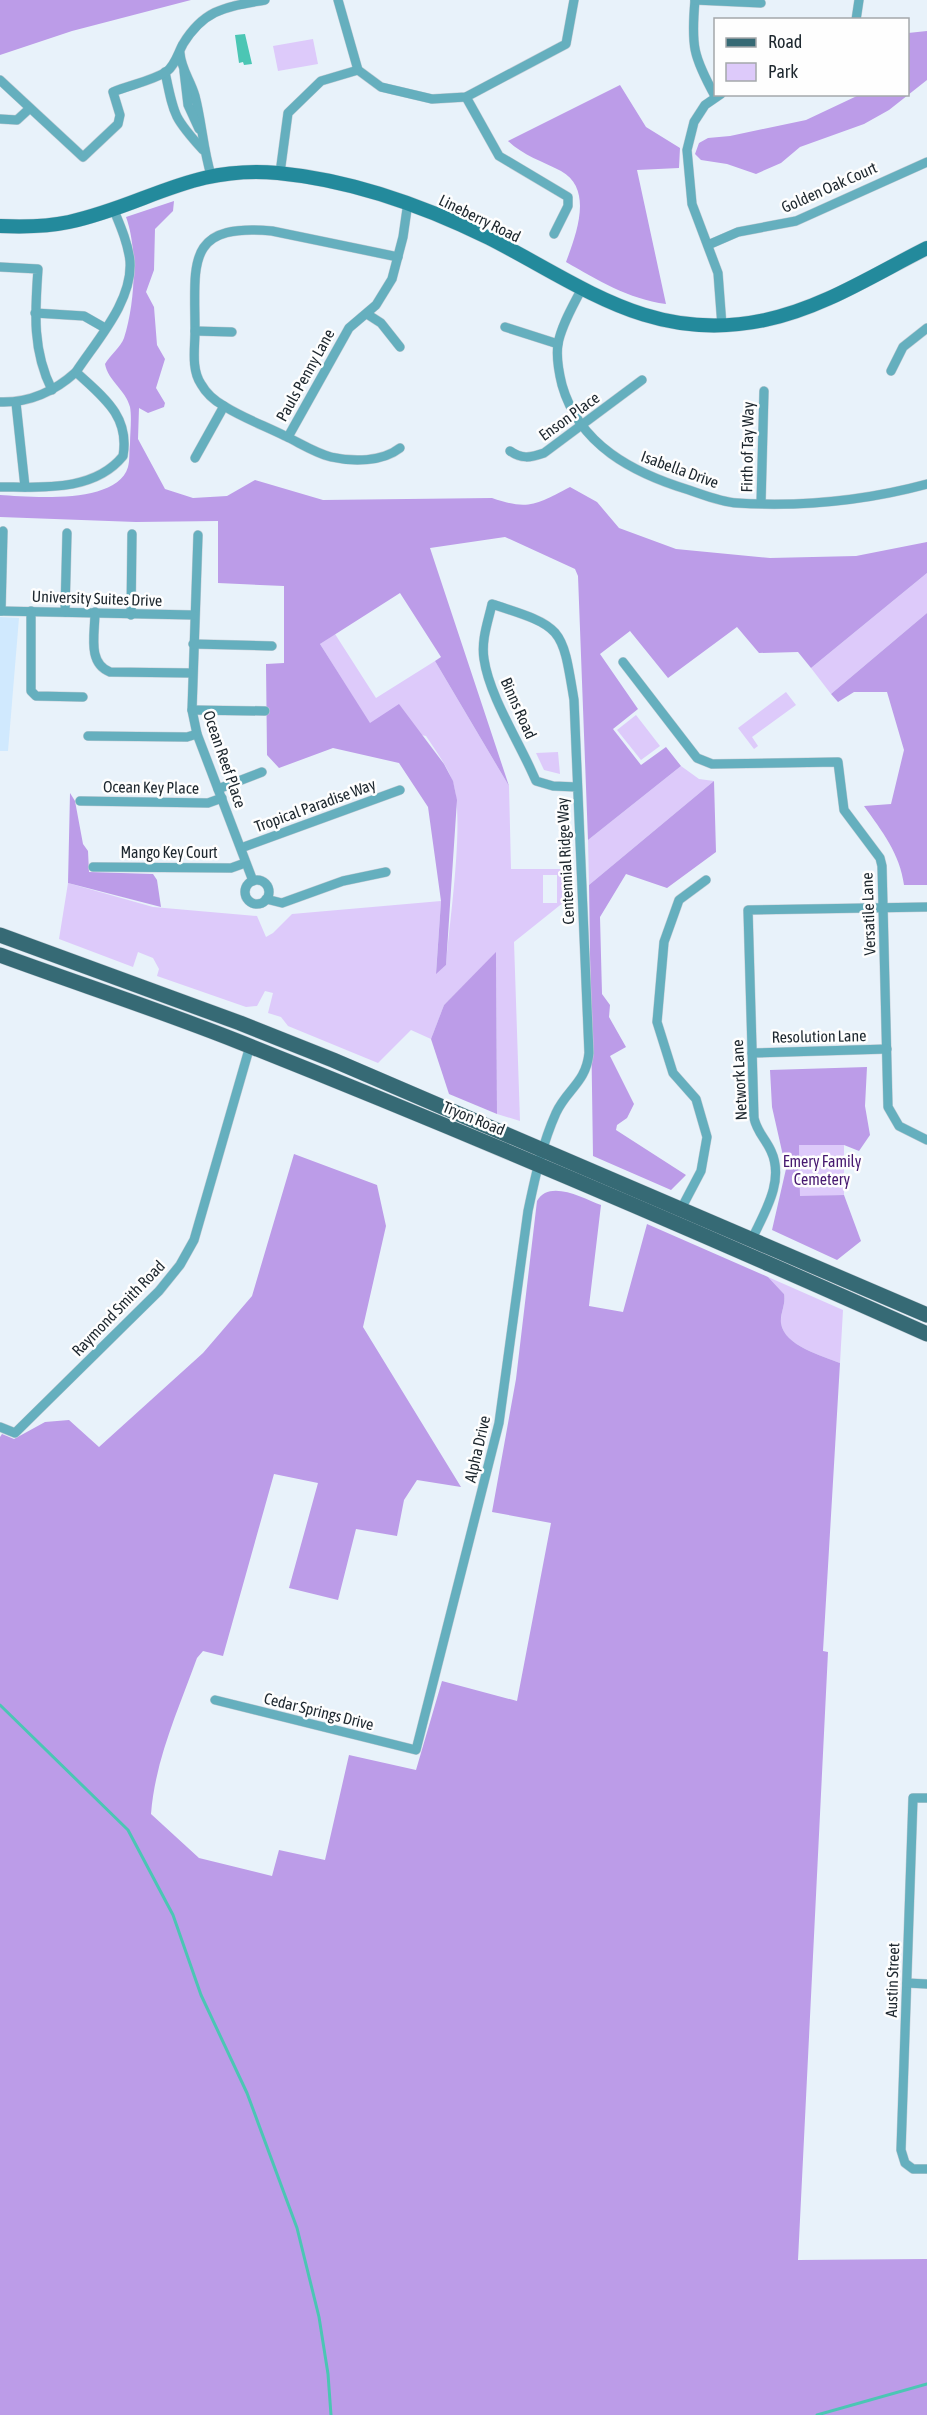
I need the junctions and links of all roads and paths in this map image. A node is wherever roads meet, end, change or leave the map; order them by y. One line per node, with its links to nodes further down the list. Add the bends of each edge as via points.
1 (265, 0): 8 (street, via 219,9 204,18)
2 (338, 0): 9 (street)
3 (574, 0): 14 (street, via 566,45)
4 (694, 0): 6 (street); 12 (street, via 694,56)
5 (860, 0): 7 (street)
6 (761, 3)
7 (856, 18)
8 (180, 50): 10 (street); 17 (street, via 193,89)
9 (358, 70): 14 (street, via 381,87 432,99); 19 (street, via 321,81 288,113)
10 (165, 72): 15 (street, via 113,92 120,115 118,124 83,157); 17 (street, via 178,122)
11 (0, 80): 15 (street)
12 (714, 88)
13 (717, 96): 25 (street, via 694,122 687,150 692,204)
14 (466, 97): 24 (street, via 499,156 568,197 568,206)
15 (29, 109): 16 (street, via 17,120)
16 (0, 119)
17 (203, 150): 20 (street)
18 (927, 162): 25 (street, Golden Oak Court, via 796,221 738,232)
19 (280, 174): 20 (street, Lineberry Road); 21 (street, Lineberry Road)
20 (211, 175): 22 (street, Lineberry Road)
21 (408, 202): 27 (street, Pauls Penny Lane); 29 (street, Lineberry Road, via 490,239)
22 (113, 208): 23 (street, Lineberry Road, via 67,223); 33 (street, via 128,250 129,273 126,291)
23 (0, 226)
24 (554, 234)
25 (708, 245): 32 (street, via 718,273)
26 (927, 248): 32 (street, Lineberry Road, via 810,306 763,321)
27 (398, 257): 31 (street, Pauls Penny Lane, via 392,279); 36 (street, via 272,231 227,232 209,240 200,252 195,268)
28 (0, 267): 30 (street, via 38,269)
29 (581, 290): 32 (street, Lineberry Road, via 639,315); 38 (street, Isabella Drive)
30 (35, 313): 33 (street, via 84,316); 43 (street, via 35,342)
31 (367, 314): 39 (street, via 381,323); 49 (street, Pauls Penny Lane, via 349,328)
32 (722, 326)
33 (105, 327): 41 (street)
34 (505, 327): 38 (street)
35 (927, 328): 40 (street, via 903,347)
36 (195, 331): 37 (street); 47 (street, via 194,353 200,384)
37 (232, 332)
38 (558, 344): 48 (street, Isabella Drive, via 565,396)
39 (400, 347)
40 (891, 371)
41 (76, 372): 43 (street); 55 (street, via 114,407 122,420 123,456 116,465 80,481 61,487)
42 (642, 380): 48 (street, Enson Place)
43 (52, 390): 46 (street)
44 (764, 392): 56 (street, Firth of Tay Way)
45 (0, 402): 46 (street)
46 (16, 403): 55 (street)
47 (224, 406): 49 (street); 52 (street)
48 (582, 426): 51 (street, Enson Place, via 544,453 518,457); 56 (street, Isabella Drive, via 591,439 638,471 711,497 735,503)
49 (288, 437): 50 (street, via 328,457 376,459)
50 (400, 448)
51 (510, 451)
52 (195, 458)
53 (927, 484): 56 (street, Isabella Drive, via 856,501)
54 (0, 487): 55 (street)
55 (25, 487)
56 (761, 503)
57 (3, 531): 62 (street)
58 (67, 533): 64 (street)
59 (132, 534): 66 (street)
60 (198, 535): 67 (street, Ocean Reef Place)
61 (492, 604): 78 (street, Centennial Ridge Way, via 538,619 562,639 574,700); 78 (street, Binns Road, via 483,641 484,660 536,781)
62 (0, 611): 63 (street, University Suites Drive)
63 (30, 611): 64 (street, University Suites Drive); 72 (street, via 31,692 36,696)
64 (65, 612): 65 (street, University Suites Drive)
65 (95, 612): 66 (street, University Suites Drive); 71 (street, via 95,660 100,668 110,672)
66 (131, 615): 67 (street, University Suites Drive)
67 (193, 615): 68 (street, Ocean Reef Place)
68 (193, 644): 69 (street); 71 (street, Ocean Reef Place)
69 (272, 646)
70 (623, 662): 90 (street, Versatile Lane, via 704,762 838,762 844,810 880,858)
71 (191, 674): 73 (street, Ocean Reef Place)
72 (83, 698)
73 (192, 710): 74 (street); 75 (street, Ocean Reef Place)
74 (265, 711)
75 (197, 734): 76 (street); 79 (street, Ocean Reef Place)
76 (88, 736)
77 (262, 772): 79 (street)
78 (577, 787): 98 (street, Centennial Ridge Way, via 589,1053 585,1072 556,1112)
79 (218, 789): 81 (street, Ocean Reef Place)
80 (400, 790): 83 (street, Tropical Paradise Way)
81 (222, 798): 82 (street, Ocean Key Place, via 208,803); 83 (street, Ocean Reef Place)
82 (80, 801)
83 (242, 848): 84 (street, Ocean Reef Place)
84 (245, 863): 85 (street, Mango Key Court, via 231,868); 88 (street, Ocean Reef Place)
85 (93, 867)
86 (386, 872): 89 (street, via 343,881 282,903)
87 (706, 880): 99 (street, via 679,900 664,942 657,1022 673,1073 696,1099 707,1137 701,1171)
88 (253, 881): 89 (street, via 267,885); 89 (street, via 247,886 247,897 256,903)
89 (266, 899)
90 (884, 907): 91 (street); 95 (street, Versatile Lane); 96 (street, Network Lane, via 748,910)
91 (927, 907)
92 (0, 935): 98 (main road, Tryon Road, via 240,1023)
93 (0, 955): 94 (main road, Tryon Road)
94 (250, 1046): 98 (main road, Tryon Road); 103 (street, Raymond Smith Road, via 194,1240 180,1264 159,1291 15,1433)
95 (887, 1049): 96 (street, Resolution Lane); 97 (street, Versatile Lane, via 889,1112 898,1126)
96 (752, 1053): 100 (street, Network Lane, via 754,1118 757,1132 771,1151 775,1180)
97 (927, 1140)
98 (541, 1157): 99 (main road, Tryon Road); 102 (main road, Tryon Road); 105 (street, Alpha Drive, via 528,1211 500,1423)
99 (681, 1209): 100 (main road, Tryon Road)
100 (753, 1239): 101 (main road, Tryon Road)
101 (927, 1315)
102 (927, 1334)
103 (0, 1426)
104 (215, 1700): 105 (street, Cedar Springs Drive)
105 (416, 1750)
106 (927, 1798): 107 (street, Austin Street, via 913,1798)
107 (906, 1983): 108 (street); 109 (street, Austin Street, via 901,2150 905,2163 913,2169)
108 (927, 1984)
109 (927, 2169)

